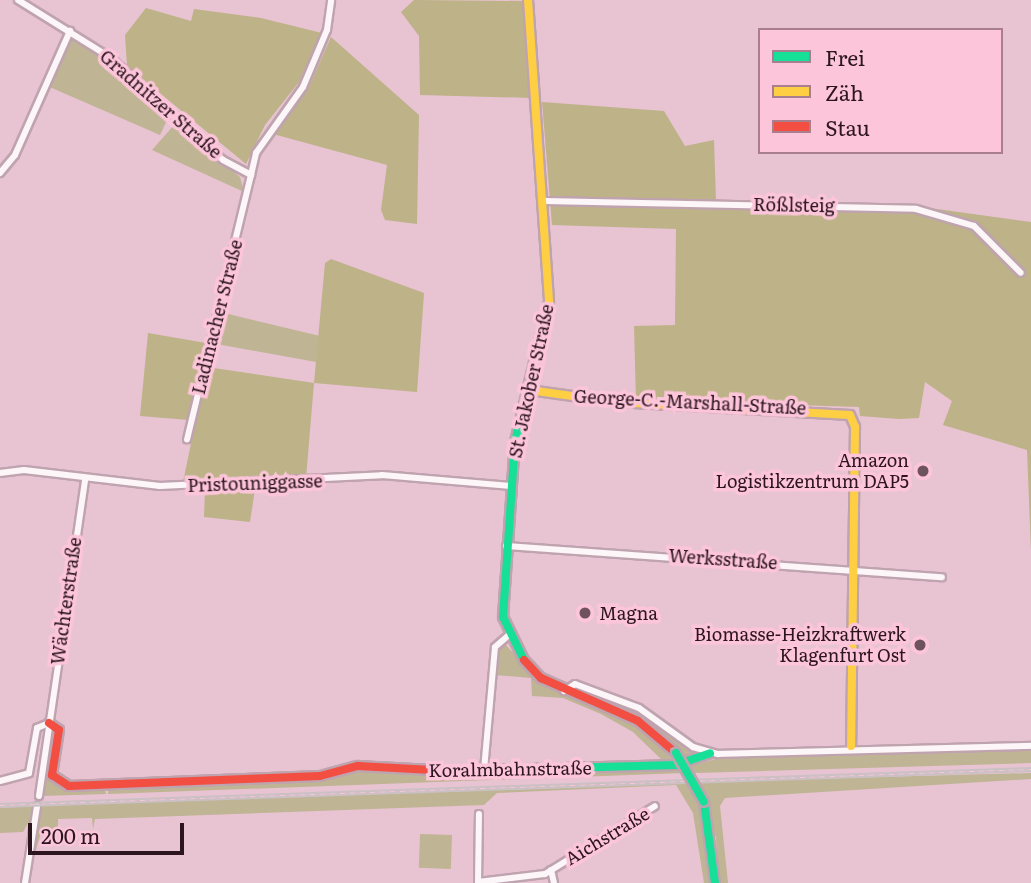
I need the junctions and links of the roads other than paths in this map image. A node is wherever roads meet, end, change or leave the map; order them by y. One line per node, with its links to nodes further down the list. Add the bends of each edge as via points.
1 (18, 0): 4 (street, Gradnitzer Straße)
2 (331, 0): 6 (street, via 327,30 303,87 261,144)
3 (528, 0): 7 (street, St. Jakober Straße)
4 (70, 32): 5 (street, via 15,155); 6 (street, Gradnitzer Straße, via 111,58 223,160)
5 (0, 173)
6 (251, 175): 10 (street, Ladinacher Straße)
7 (545, 201): 8 (street, Rößlsteig, via 916,209 974,226); 9 (street, St. Jakober Straße, via 549,302)
8 (1021, 273)
9 (529, 390): 13 (street, St. Jakober Straße); 15 (street, George-C.-Marshall-Straße, via 616,402 850,415 855,427)
10 (187, 439)
11 (0, 473): 12 (street, Pristouniggasse, via 24,470)
12 (85, 480): 13 (street, Pristouniggasse, via 245,485 382,475); 19 (street, Wächterstraße)
13 (510, 486): 14 (street, St. Jakober Straße)
14 (505, 546): 15 (street, Werksstraße); 17 (street, St. Jakober Straße, via 501,601)
15 (854, 569): 16 (street, Werksstraße); 20 (street)
16 (942, 577)
17 (509, 635): 18 (street, St. Jakober Straße, via 531,669); 23 (street, via 495,647)
18 (564, 691): 22 (street, via 575,684 639,708); 33 (street, St. Jakober Straße, bridge, via 638,721 676,753 705,802)
19 (49, 723): 23 (street, Koralmbahnstraße, via 59,730 52,775 69,786 320,776 358,766 384,772); 24 (street, via 37,728 29,773); 25 (street, Wächterstraße)
20 (851, 746)
21 (1031, 746): 22 (street, Koralmbahnstraße)
22 (710, 753): 23 (street, Koralmbahnstraße, via 684,765)
23 (484, 769)
24 (0, 781)
25 (38, 796)
26 (37, 806): 31 (street)
27 (655, 807): 29 (street, Aichstraße)
28 (479, 814): 30 (street)
29 (551, 870): 30 (street, Aichstraße); 32 (street)
30 (478, 882)
31 (25, 883)
32 (554, 883)
33 (715, 883)

